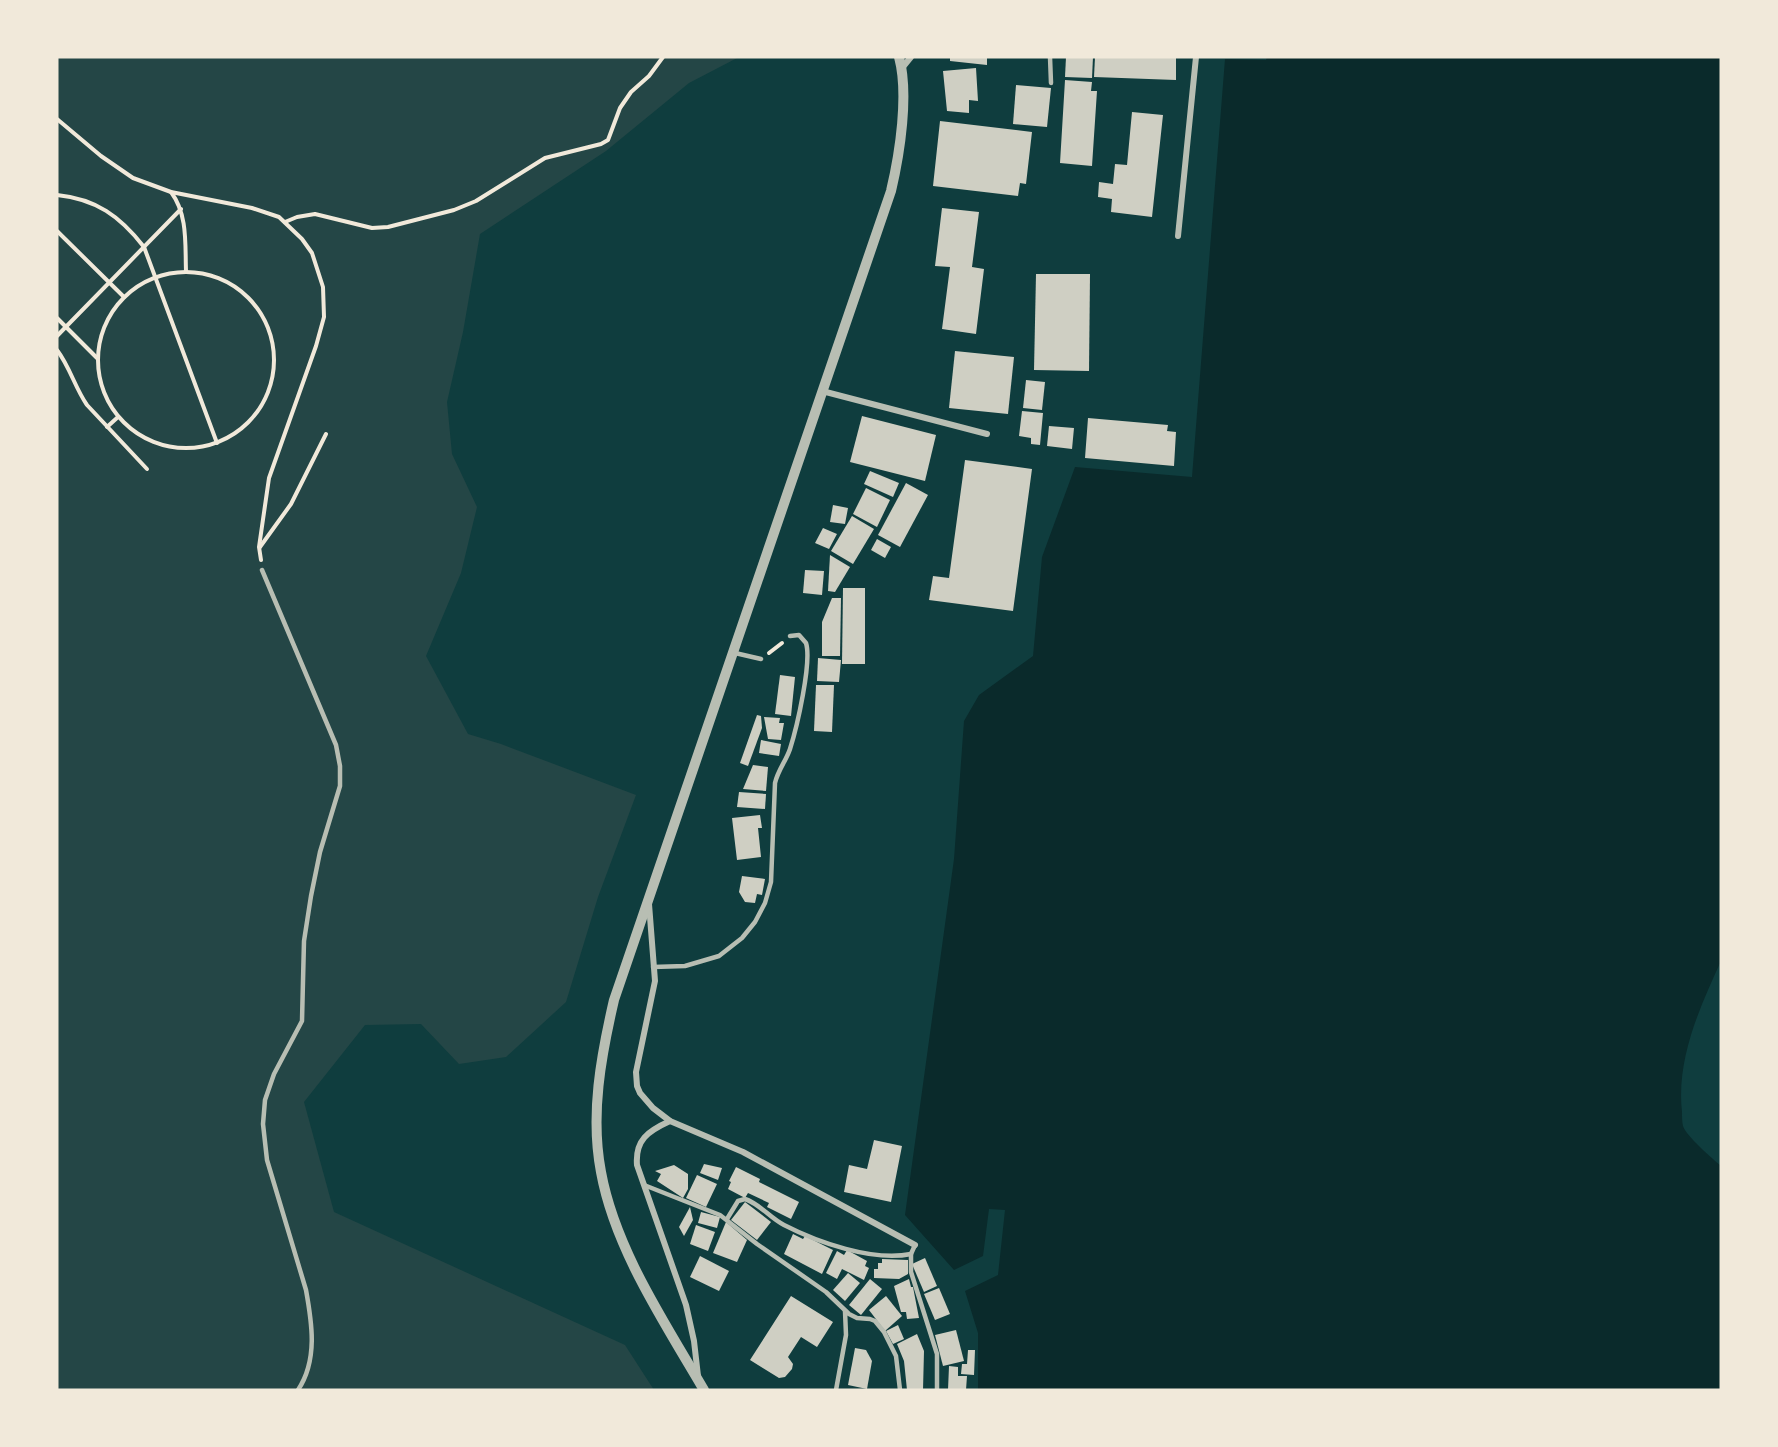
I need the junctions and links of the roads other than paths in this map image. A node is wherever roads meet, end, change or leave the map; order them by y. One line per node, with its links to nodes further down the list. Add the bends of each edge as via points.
1 (911, 57): 4 (street)
2 (1050, 57): 5 (lane)
3 (1196, 57): 6 (street)
4 (902, 61): 7 (street, via 901,133 895,174)
5 (1050, 83)
6 (1178, 236)
7 (822, 391): 8 (street); 11 (street)
8 (987, 434)
9 (262, 570): 22 (lane, via 336,745 341,776 311,896 304,941 302,1021 269,1086 263,1112 267,1160 306,1290 312,1329 309,1364)
10 (790, 636): 14 (lane, via 804,639 808,661 790,748 775,783 771,882 765,903 742,938 719,956 685,966)
11 (733, 653): 12 (lane); 13 (street)
12 (761, 659)
13 (649, 897): 14 (street); 21 (street, via 606,1035 598,1097 597,1147 605,1193 621,1239)
14 (654, 967): 15 (street, via 654,991 636,1080 645,1100)
15 (670, 1121): 16 (street, via 652,1130 639,1143 636,1157); 18 (street, via 743,1152)
16 (642, 1184): 17 (lane); 21 (street, via 683,1296)
17 (727, 1219): 19 (lane, via 738,1201 745,1199 782,1224 833,1245 874,1254); 20 (lane, via 826,1292)
18 (915, 1245): 19 (lane)
19 (911, 1254): 25 (lane, via 914,1281 937,1354)
20 (845, 1311): 23 (lane, via 846,1335); 24 (lane, via 857,1318 870,1319 884,1332 896,1356)
21 (701, 1386)
22 (298, 1390)
23 (836, 1390)
24 (900, 1390)
25 (937, 1390)

